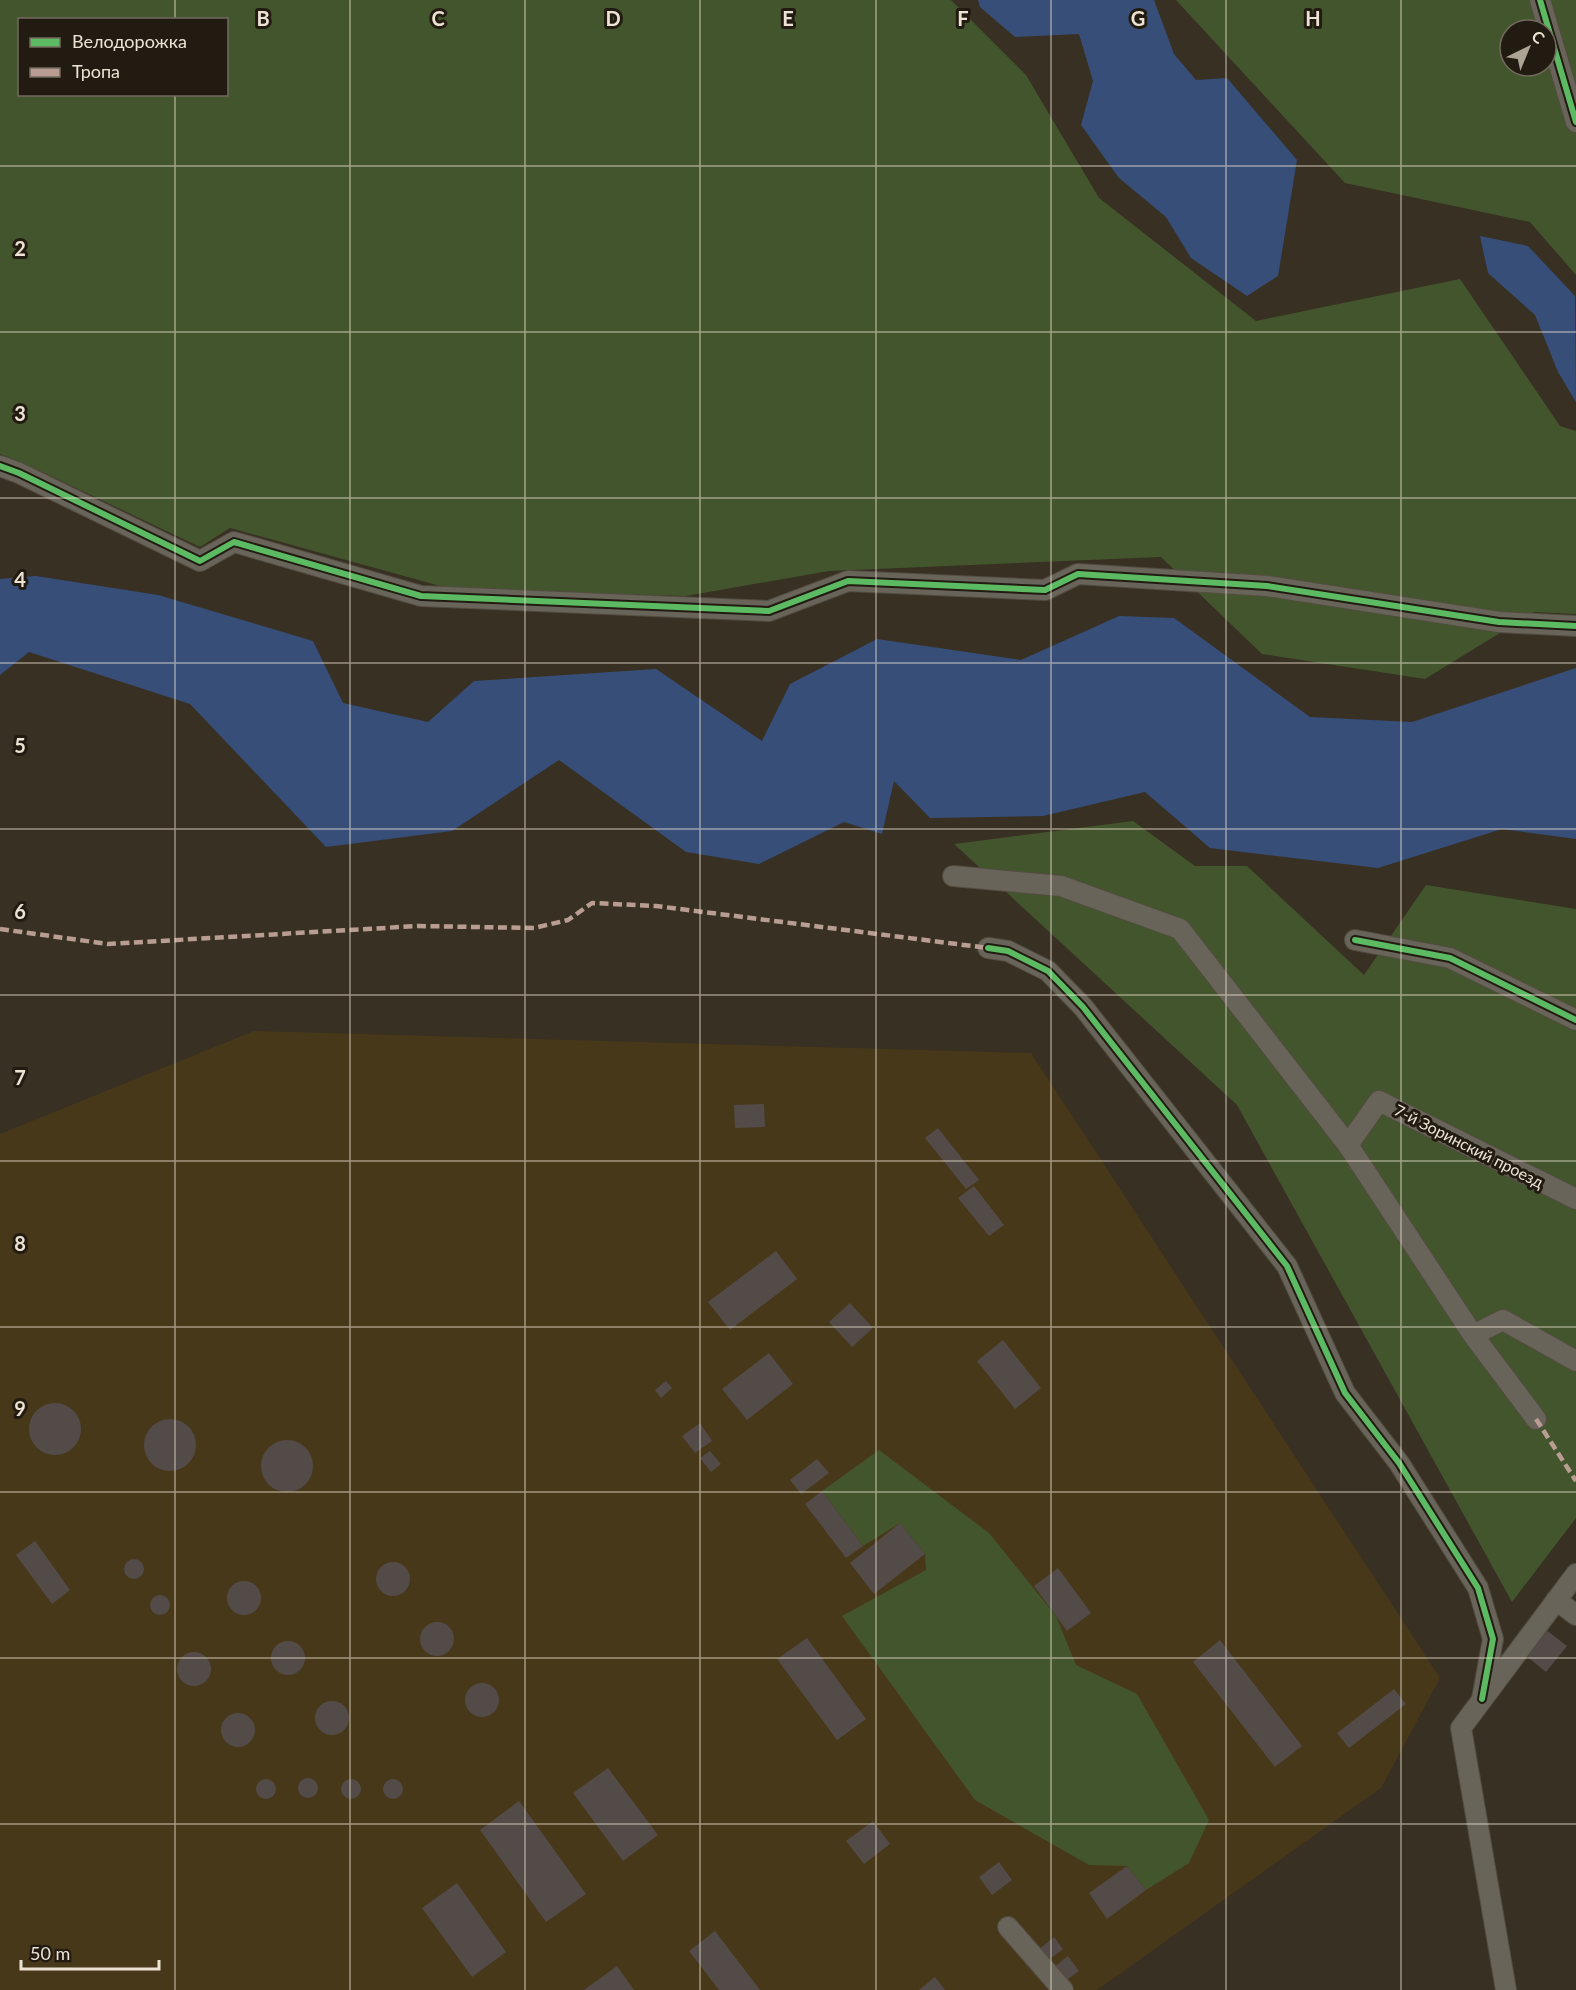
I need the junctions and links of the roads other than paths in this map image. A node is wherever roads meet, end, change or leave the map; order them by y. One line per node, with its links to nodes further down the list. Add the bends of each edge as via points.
1 (1540, 0): 2 (street)
2 (1576, 122)
3 (0, 466): 4 (street, via 200,561 234,542 421,596 769,611 848,581 1045,590 1078,574 1268,586 1499,622)
4 (1576, 626)
5 (954, 876): 9 (street, via 1061,886 1180,929)
6 (1355, 940): 8 (street, via 1450,958)
7 (988, 948): 17 (street, via 1008,951 1048,970 1083,1006 1287,1266 1345,1392 1399,1462 1478,1588 1493,1639)
8 (1576, 1020)
9 (1348, 1145): 10 (street, 7-й Зоринский проезд, via 1379,1101); 11 (street)
10 (1576, 1199)
11 (1473, 1335): 12 (street, via 1503,1320); 13 (street)
12 (1576, 1361)
13 (1536, 1419)
14 (1576, 1574): 15 (street)
15 (1556, 1600): 16 (street); 17 (street)
16 (1576, 1616)
17 (1482, 1699): 20 (street, via 1461,1728)
18 (1008, 1927): 19 (street)
19 (1063, 1990)
20 (1506, 1990)

